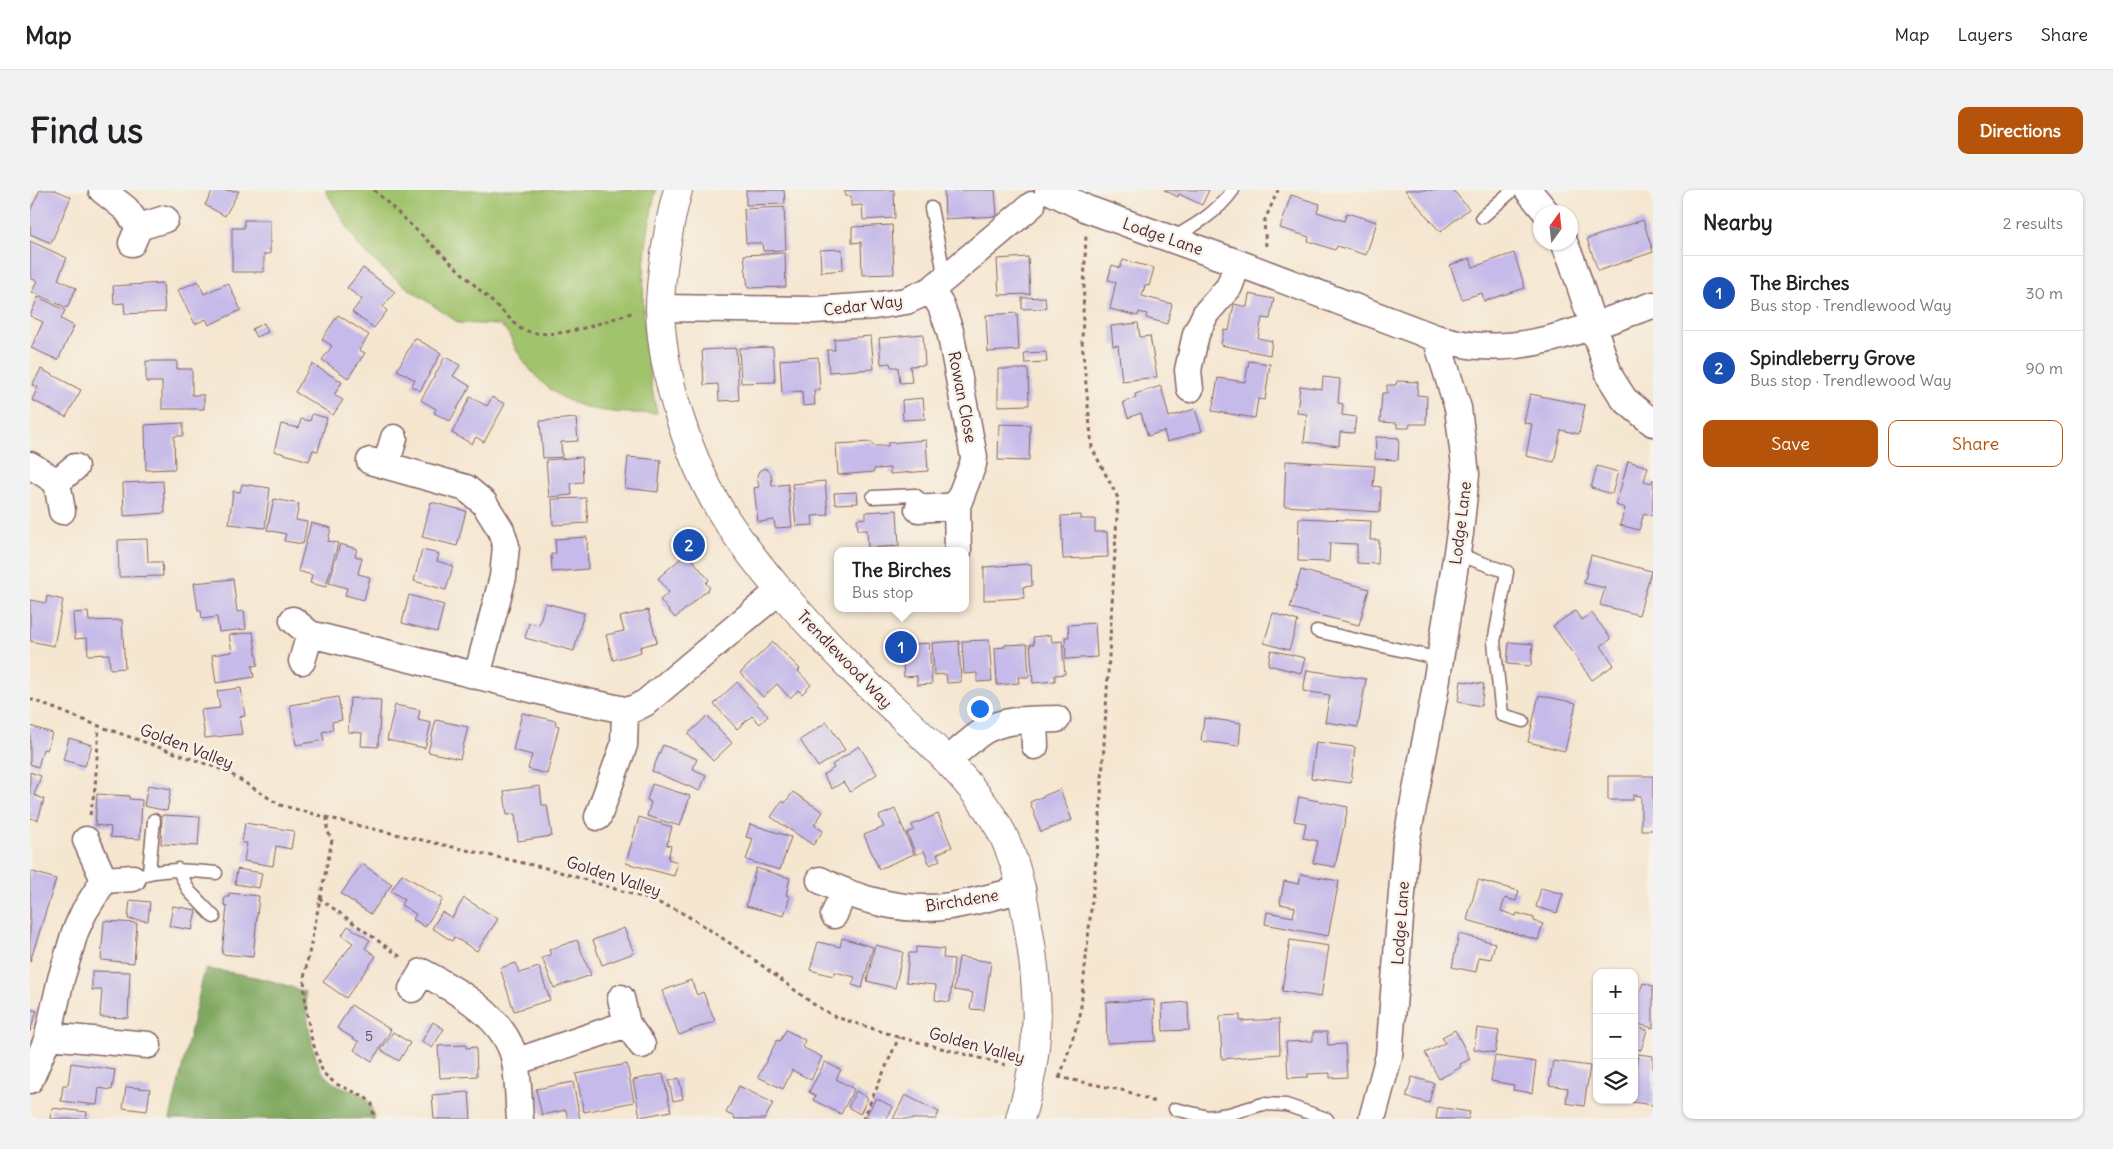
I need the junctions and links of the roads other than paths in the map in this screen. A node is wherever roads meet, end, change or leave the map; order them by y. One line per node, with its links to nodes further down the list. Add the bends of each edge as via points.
1 (102, 190): 10 (street, via 126,209 136,235)
2 (678, 190): 16 (street, Trendlewood Way)
3 (1232, 190): 11 (lane, via 1210,214)
4 (1513, 190): 9 (lane)
5 (1528, 190): 7 (street)
6 (1040, 197): 11 (street, Lodge Lane, via 1086,209); 14 (street, Cedar Way)
7 (1540, 205)
8 (931, 208): 14 (lane)
9 (1482, 217)
10 (164, 219)
11 (1171, 239): 13 (street, Lodge Lane)
12 (1567, 250): 17 (street)
13 (1238, 263): 18 (street, Lodge Lane); 19 (street, via 1226,291 1204,316 1194,340 1198,363 1188,378)
14 (938, 284): 16 (street, Cedar Way, via 906,301 874,306 814,310); 24 (street, Rowan Close, via 974,457 973,464)
15 (1653, 305): 17 (street)
16 (660, 308): 28 (street, Trendlewood Way, via 677,408 706,485 755,561)
17 (1592, 325): 18 (street, via 1550,339 1501,346); 20 (street, via 1616,388)
18 (1436, 338): 27 (street, Lodge Lane, via 1458,408 1466,474)
19 (1190, 389)
20 (1653, 423)
21 (394, 438): 32 (street, via 378,463 466,488 484,503 501,530 506,546 503,577)
22 (30, 465): 25 (street, via 66,474)
23 (873, 497): 24 (lane, via 916,495)
24 (936, 507): 26 (street, Rowan Close)
25 (62, 511)
26 (956, 547)
27 (1457, 554): 30 (street, Lodge Lane); 34 (lane, via 1507,572 1494,642 1502,715)
28 (780, 590): 33 (street, via 645,703); 36 (street, Trendlewood Way, via 852,668)
29 (1317, 630): 30 (lane)
30 (1440, 659): 59 (street, Lodge Lane, via 1406,843 1389,1056)
31 (302, 661): 32 (street, via 302,627)
32 (478, 676): 33 (street)
33 (625, 711): 37 (street, via 624,745)
34 (1523, 721)
35 (1035, 746): 36 (street, via 1046,720 1003,724 985,730)
36 (947, 761): 45 (street, Trendlewood Way, via 970,786 1001,832)
37 (597, 799)
38 (154, 820): 42 (lane)
39 (86, 840): 43 (street)
40 (178, 869): 41 (lane); 42 (lane); 46 (lane, via 189,891)
41 (216, 873)
42 (141, 875): 43 (street)
43 (104, 880): 50 (street, via 76,932 60,979)
44 (820, 880): 45 (street, Birchdene, via 839,903 879,902 923,908 950,906)
45 (1022, 890): 57 (street, Trendlewood Way, via 1038,1017 1031,1072)
46 (214, 917)
47 (417, 981): 53 (street, via 457,992 489,1017 507,1040)
48 (620, 998): 49 (street)
49 (627, 1024): 52 (street); 53 (street)
50 (48, 1036): 51 (street); 54 (street)
51 (148, 1045)
52 (642, 1045)
53 (515, 1062): 56 (street)
54 (30, 1080)
55 (1175, 1109): 58 (lane, via 1208,1117 1263,1104 1286,1104)
56 (520, 1119)
57 (1020, 1119)
58 (1327, 1119)
59 (1372, 1119)

